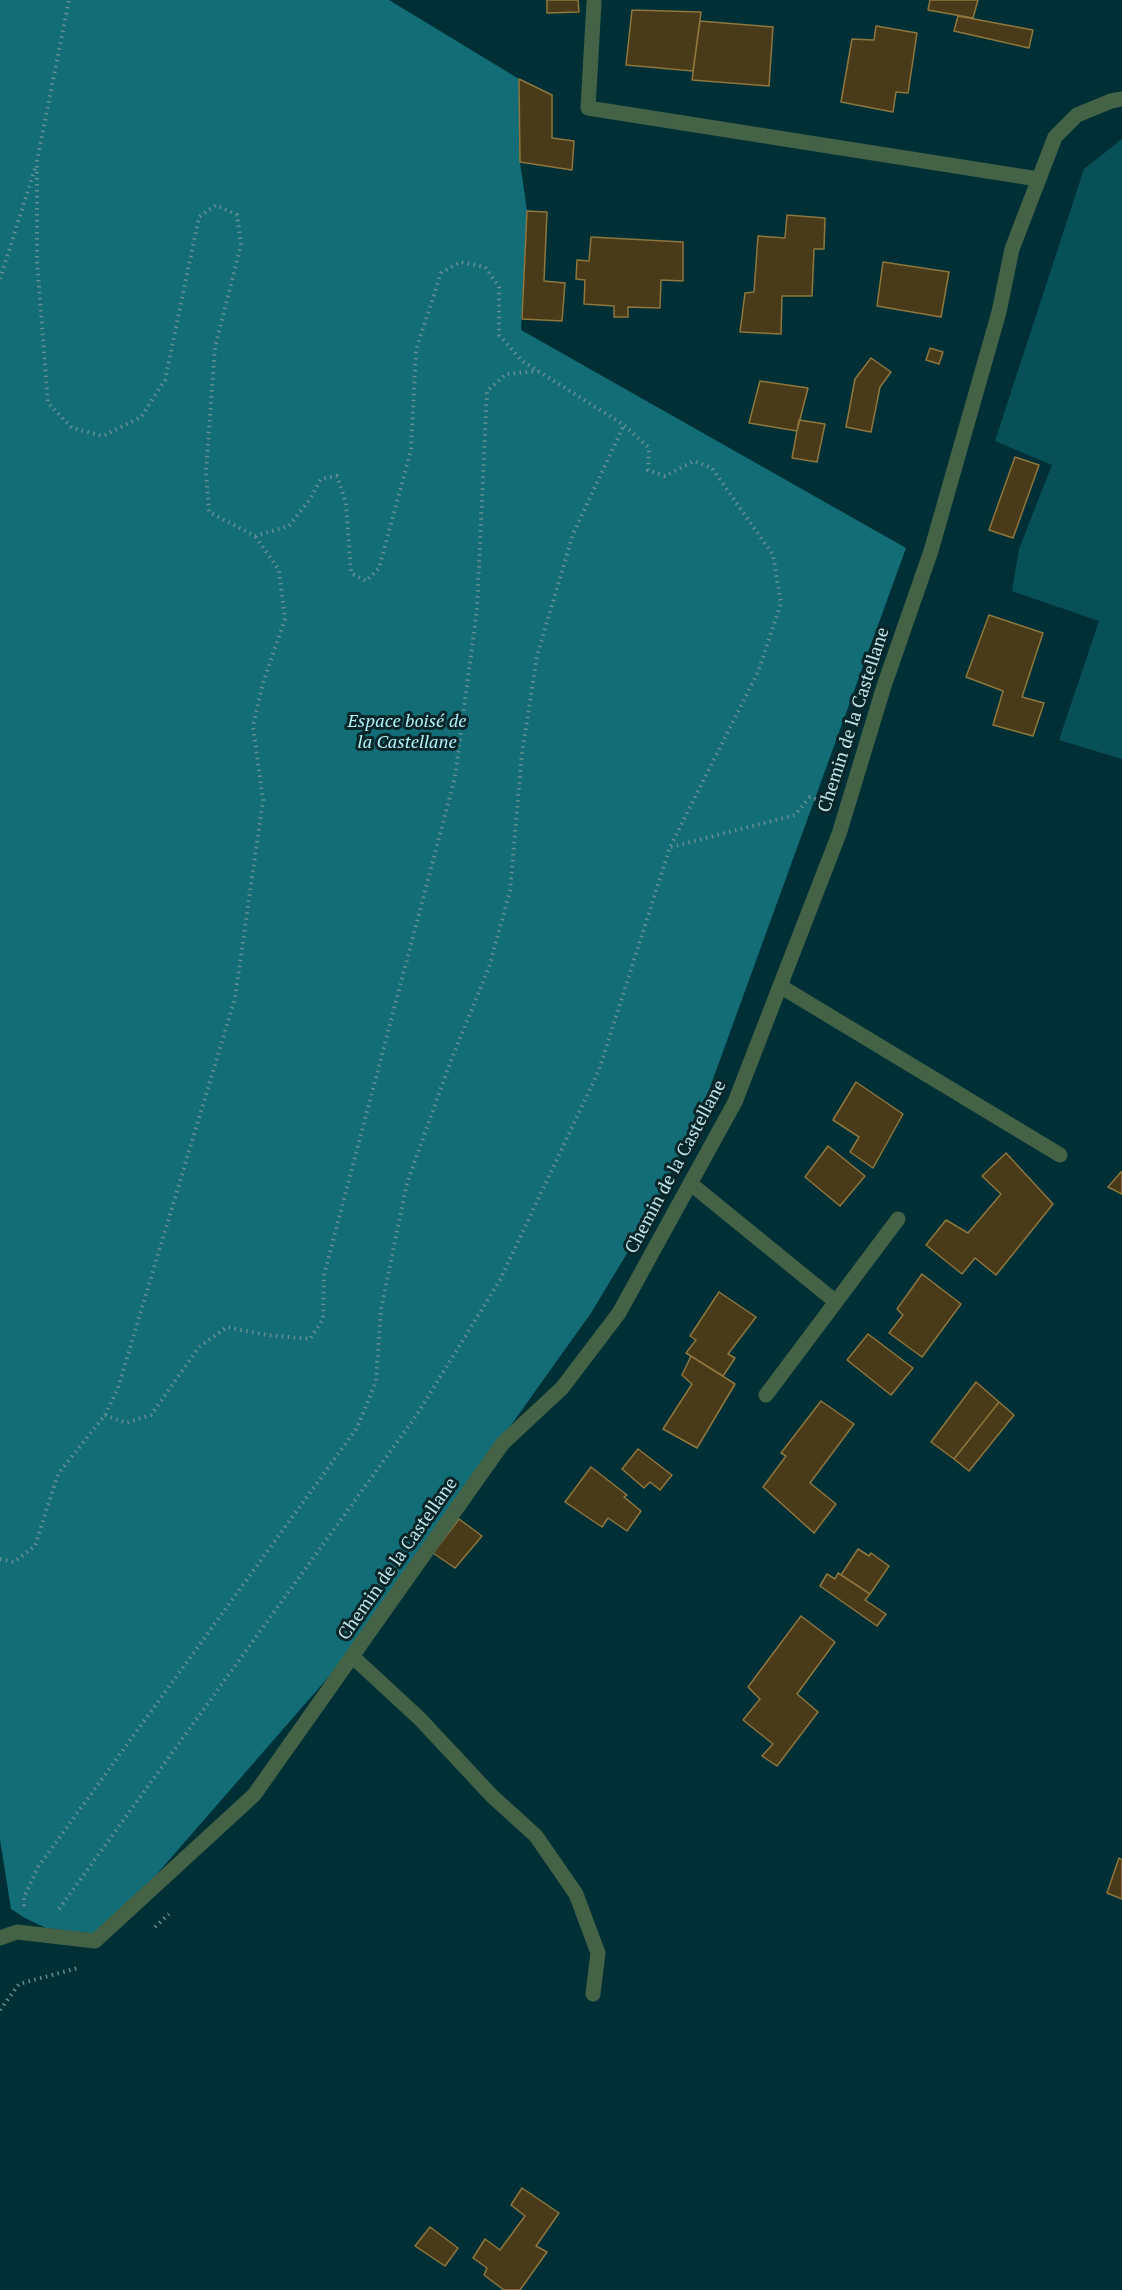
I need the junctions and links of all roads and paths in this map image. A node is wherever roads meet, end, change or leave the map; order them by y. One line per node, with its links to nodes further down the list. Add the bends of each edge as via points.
1 (69, 0): 4 (path)
2 (594, 2): 5 (street, via 588,108)
3 (1122, 99): 5 (street, Chemin de la Castellane, via 1077,115 1055,137)
4 (37, 162): 6 (path); 9 (path, via 37,261 48,403 72,428 103,436 141,417 165,380 199,217 216,205 237,215 241,245 214,347 206,472 209,512)
5 (1038, 179): 12 (street, Chemin de la Castellane, via 1012,249 999,312 931,551 838,834)
6 (0, 279)
7 (538, 371): 8 (path); 9 (path, via 522,361 499,335 499,287 485,267 460,262 441,273 416,350 411,450 378,568 366,581 351,573 346,503 337,476 321,478 288,526); 18 (path, via 506,374 487,391 477,609 455,777 324,1275 323,1319 310,1339 227,1327 200,1347 151,1414 126,1423)
8 (624, 424): 11 (path, via 649,448 648,470 664,476 694,461 712,468 773,555 781,603 758,672); 21 (path, via 573,534 537,656 522,753 510,891 489,967 407,1183 381,1308 376,1381 361,1419 38,1867 24,1897 25,1918)
9 (255, 536): 18 (path, via 279,570 285,619 254,726 263,800 235,998 118,1388)
10 (814, 798): 11 (path, via 810,797 795,815)
11 (670, 848): 21 (path, via 599,1070 500,1280 416,1416 46,1928)
12 (780, 986): 13 (street); 14 (street, Chemin de la Castellane, via 735,1102)
13 (1060, 1155)
14 (690, 1184): 16 (street); 20 (street, Chemin de la Castellane, via 620,1313 562,1388 503,1443)
15 (898, 1219): 16 (street)
16 (836, 1302): 17 (street)
17 (766, 1395)
18 (105, 1415): 19 (path, via 58,1474 35,1546 14,1563)
19 (0, 1559)
20 (353, 1657): 21 (street, Chemin de la Castellane, via 254,1795 95,1941); 23 (street, via 536,1836 576,1894 598,1953)
21 (18, 1932): 22 (street, Chemin de la Castellane)
22 (0, 1938)
23 (593, 1994)

